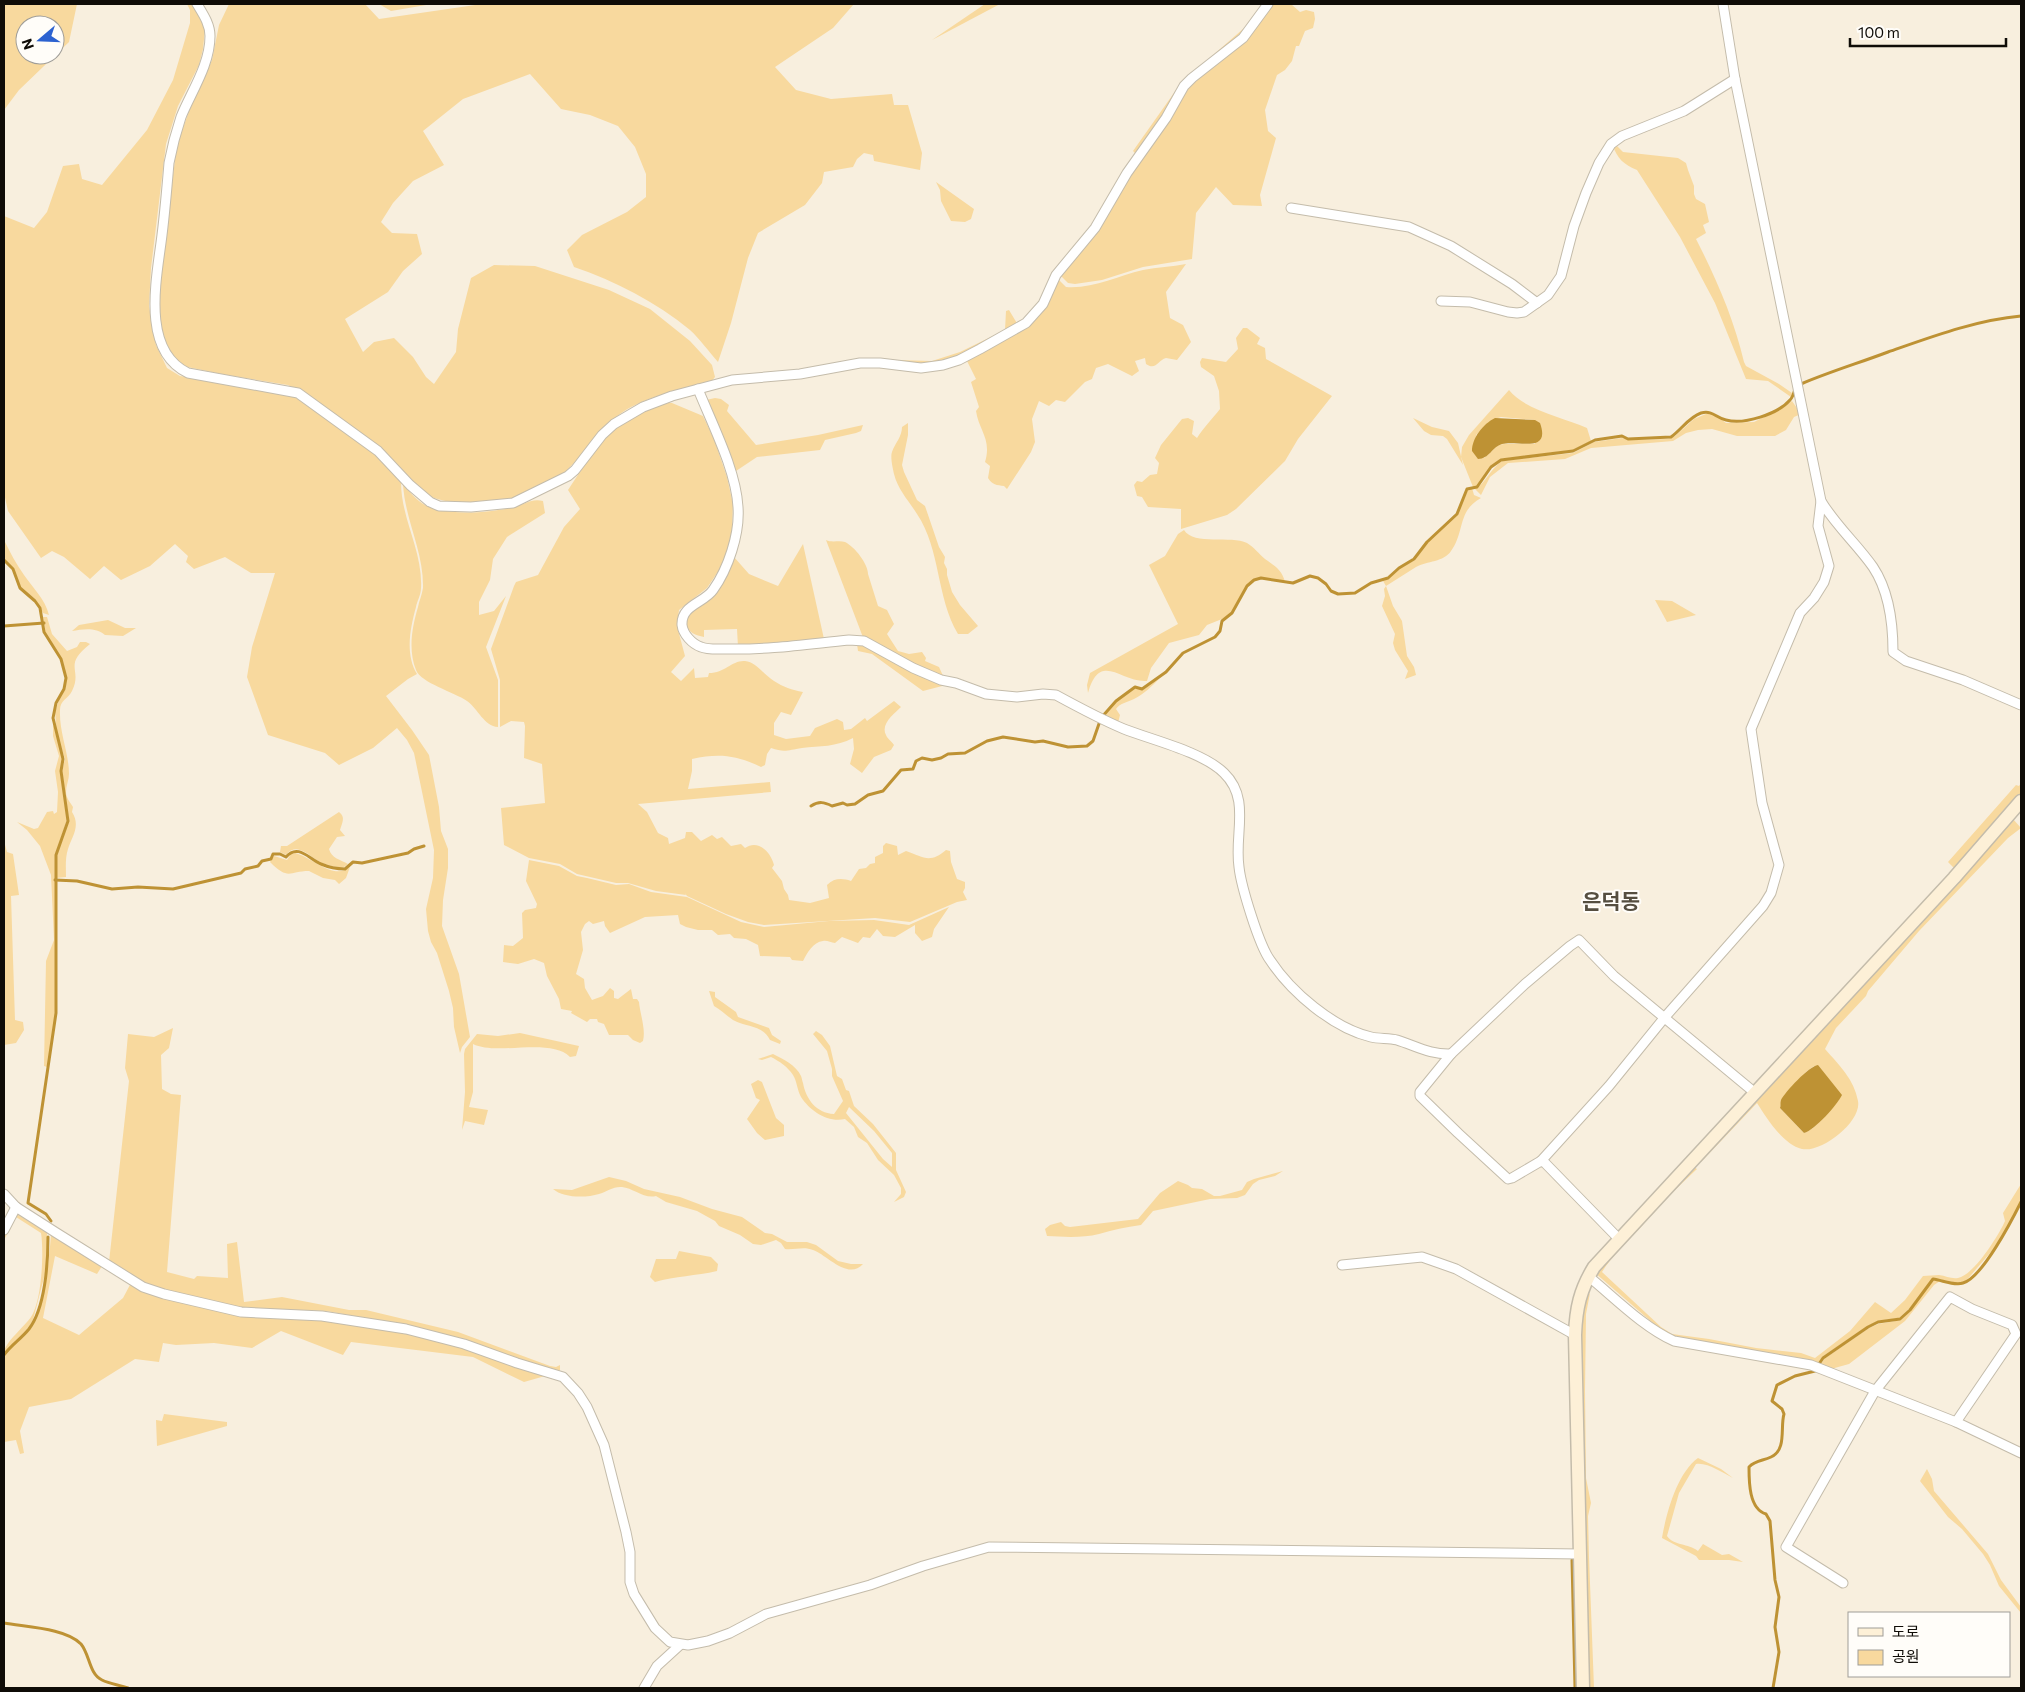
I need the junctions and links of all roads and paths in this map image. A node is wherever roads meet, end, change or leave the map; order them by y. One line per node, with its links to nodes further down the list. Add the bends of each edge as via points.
1 (197, 4): 8 (street, via 208,23 208,50 173,142 154,300 162,343 177,368 298,393 378,451 430,502 456,508 513,503 542,490 575,470 602,435 628,415)
2 (1268, 4): 8 (street, via 1243,38 1184,86 1095,228 1056,275 1043,304 1026,323 959,360 943,365 921,368 880,362 860,363 800,374 732,380)
3 (1723, 4): 4 (street)
4 (1735, 79): 7 (street, via 1684,111 1622,136 1611,144 1586,193 1561,276 1548,295); 9 (street)
5 (1290, 208): 7 (street, via 1409,227 1451,246)
6 (1441, 301): 7 (street, via 1470,302 1508,312 1524,312)
7 (1537, 303)
8 (698, 389): 13 (street, via 733,479 739,508 729,562 712,592 683,615 682,626 691,641 702,648 720,650 754,650 848,640 864,642 913,668 978,692 1017,697 1056,695 1123,728 1200,757 1224,773 1235,788 1241,815 1237,848 1239,868 1259,936 1278,971 1311,1004 1350,1028 1371,1037 1395,1039 1439,1055)
9 (1821, 501): 10 (street, via 1842,532 1874,568 1882,585 1893,630 1893,652); 12 (street, via 1818,526 1829,566 1824,582 1800,613 1751,729 1762,803 1778,865 1777,877 1763,906)
10 (2021, 705)
11 (2021, 801): 14 (main road, via 1954,878)
12 (1665, 1017): 13 (street, via 1614,976 1579,940 1525,984); 14 (street); 15 (street, via 1609,1086)
13 (1452, 1054): 15 (street, via 1420,1096 1508,1179)
14 (1754, 1092): 19 (main road)
15 (1541, 1161): 19 (street)
16 (4, 1194): 17 (street)
17 (16, 1207): 18 (street); 28 (street, via 143,1287 164,1294 241,1312 322,1316 406,1329 464,1344 563,1377 587,1406 604,1444 630,1552 630,1582 634,1594 662,1636)
18 (4, 1230)
19 (1619, 1239): 21 (main road)
20 (1342, 1265): 22 (street, via 1422,1257 1456,1269)
21 (1588, 1276): 22 (main road, via 1576,1307); 23 (street, via 1638,1317 1674,1341 1811,1366)
22 (1575, 1335): 26 (main road)
23 (1875, 1392): 24 (street); 24 (street, via 1950,1297 2012,1325 2016,1334); 27 (street, via 1786,1547)
24 (1956, 1422): 25 (street)
25 (2021, 1453)
26 (1580, 1554): 28 (street, via 990,1546 766,1614 708,1641); 30 (main road)
27 (1843, 1583)
28 (680, 1645): 29 (street, via 658,1666)
29 (644, 1688)
30 (1583, 1688)

